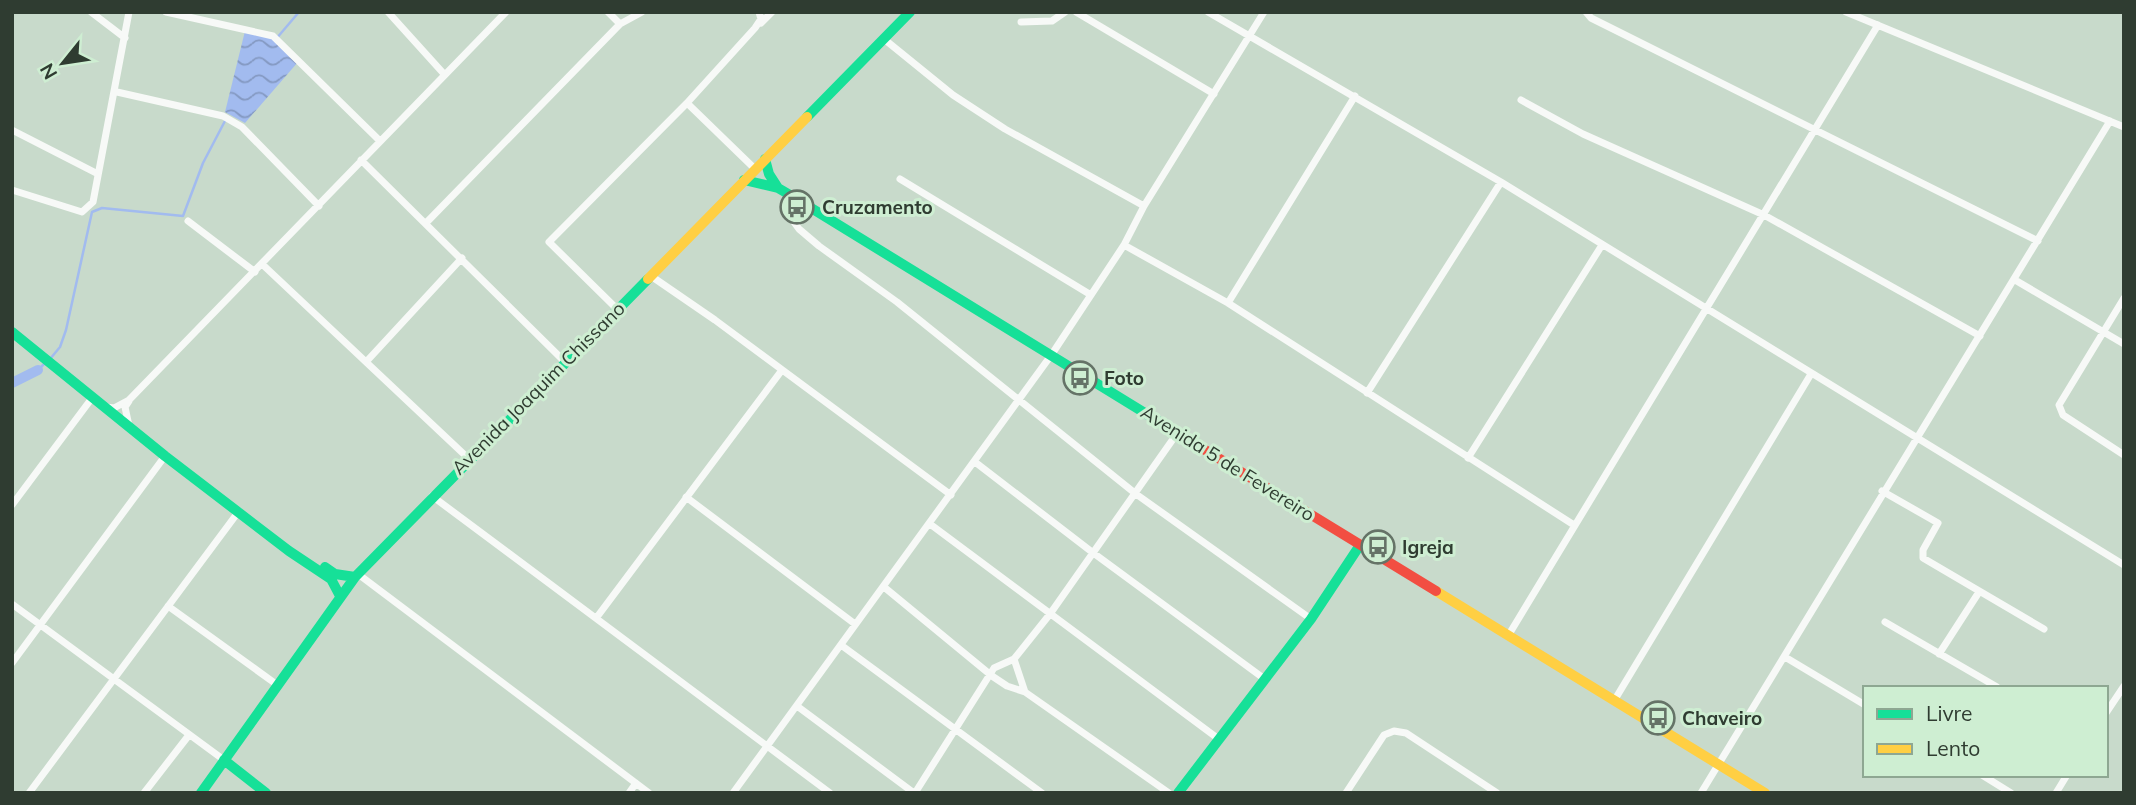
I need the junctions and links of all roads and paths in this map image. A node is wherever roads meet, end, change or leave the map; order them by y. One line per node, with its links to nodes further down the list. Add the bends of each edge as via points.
1 (91, 12): 21 (street)
2 (129, 12): 21 (street)
3 (166, 12): 34 (street, via 273,36)
4 (388, 12): 24 (street)
5 (506, 12): 24 (street)
6 (608, 12): 18 (street)
7 (642, 12): 18 (street)
8 (759, 12): 20 (street, via 761,19)
9 (910, 12): 23 (street, Avenida Joaquim Chissano)
10 (1065, 12): 17 (street, via 1052,21)
11 (1076, 12): 26 (street)
12 (1208, 12): 22 (street)
13 (1264, 12): 22 (street)
14 (1586, 12): 33 (street)
15 (1846, 12): 19 (street)
16 (770, 13): 20 (street)
17 (1021, 22)
18 (620, 24): 49 (street)
19 (1878, 25): 30 (street); 33 (street)
20 (755, 28): 29 (street)
21 (124, 38): 25 (street)
22 (1249, 38): 26 (street); 27 (street)
23 (884, 39): 35 (street, Avenida Joaquim Chissano); 45 (street, via 953,95 1005,129)
24 (444, 74): 34 (street)
25 (117, 92): 38 (street); 46 (street, via 223,116 242,127)
26 (1214, 94): 45 (street)
27 (1355, 96): 41 (street); 60 (street)
28 (1521, 100): 47 (street, via 1583,134)
29 (687, 103): 37 (street); 61 (street, via 550,242)
30 (2110, 121): 31 (street); 50 (street)
31 (2124, 127)
32 (12, 130): 38 (street)
33 (1816, 130): 47 (street); 50 (street)
34 (380, 141): 36 (street)
35 (765, 159): 37 (street, Avenida Joaquim Chissano); 42 (street)
36 (361, 160): 46 (street); 49 (street)
37 (754, 168): 40 (street, Avenida Joaquim Chissano)
38 (99, 174): 43 (street, via 93,202 82,212)
39 (900, 179): 58 (street)
40 (744, 180): 42 (street, Avenida 5 de Fevereiro); 56 (street, Avenida Joaquim Chissano)
41 (1501, 182): 52 (street); 72 (street)
42 (778, 188): 44 (street, Avenida 5 de Fevereiro)
43 (12, 190)
44 (793, 197): 67 (street, Avenida 5 de Fevereiro); 75 (street, via 786,211 799,229)
45 (1144, 205): 51 (street)
46 (319, 206): 54 (street)
47 (1763, 215): 62 (street); 65 (street)
48 (188, 221): 55 (street)
49 (426, 223): 53 (street)
50 (2038, 241): 57 (street)
51 (1124, 245): 58 (street); 60 (street)
52 (1602, 245): 62 (street); 82 (street)
53 (462, 258): 68 (street); 69 (street)
54 (262, 264): 55 (street); 68 (street)
55 (256, 272): 74 (street)
56 (650, 276): 61 (street, Avenida Joaquim Chissano); 70 (street)
57 (2015, 280): 63 (street); 65 (street)
58 (1091, 295): 67 (street)
59 (2124, 299): 63 (street)
60 (1228, 303): 72 (street)
61 (616, 308): 69 (street, Avenida Joaquim Chissano)
62 (1707, 310): 71 (street); 93 (street)
63 (2102, 331): 66 (street); 80 (street, via 2059,405 2063,415)
64 (12, 332): 73 (street)
65 (1980, 336): 79 (street)
66 (2124, 344)
67 (1052, 354): 75 (street); 78 (street, Avenida 5 de Fevereiro)
68 (366, 362): 83 (street)
69 (565, 362): 83 (street, Avenida Joaquim Chissano)
70 (782, 369): 87 (street); 89 (street)
71 (1811, 374): 79 (street); 124 (street)
72 (1367, 393): 82 (street)
73 (92, 398): 76 (street); 90 (street)
74 (129, 400): 76 (street, via 114,408); 77 (street, via 125,407)
75 (1018, 401): 84 (street); 86 (street)
76 (104, 407): 77 (street)
77 (130, 427): 81 (street)
78 (1178, 432): 86 (street); 95 (street, Avenida 5 de Fevereiro)
79 (1917, 439): 85 (street); 97 (street)
80 (2124, 455)
81 (165, 456): 91 (street); 109 (street)
82 (1468, 458): 93 (street)
83 (469, 459): 88 (street, Avenida Joaquim Chissano)
84 (975, 462): 87 (street); 96 (street)
85 (1882, 491): 100 (street, via 1938,523 1923,558); 114 (street)
86 (1136, 494): 96 (street); 106 (street)
87 (951, 495): 92 (street)
88 (432, 496): 98 (street, Avenida Joaquim Chissano); 105 (street)
89 (686, 497): 105 (street); 108 (street)
90 (12, 505)
91 (239, 512): 94 (street); 103 (street)
92 (930, 524): 99 (street); 104 (street)
93 (1574, 526): 111 (street)
94 (279, 541): 98 (street, via 335,573); 101 (street, via 331,579)
95 (1360, 545): 106 (street); 111 (street, Avenida 5 de Fevereiro)
96 (1092, 552): 104 (street); 118 (street)
97 (2124, 565)
98 (357, 575): 101 (street, Avenida Joaquim Chissano); 136 (street)
99 (884, 587): 108 (street); 117 (street)
100 (1979, 592): 110 (street); 113 (street)
101 (340, 596): 120 (street, Avenida Joaquim Chissano)
102 (12, 604): 109 (street)
103 (168, 606): 119 (street); 120 (street)
104 (1050, 614): 115 (street); 130 (street)
105 (597, 617): 131 (street)
106 (1311, 619): 118 (street)
107 (1885, 622): 113 (street)
108 (855, 624): 112 (street)
109 (39, 626): 116 (street); 119 (street)
110 (2044, 629)
111 (1508, 636): 124 (street, Avenida 5 de Fevereiro)
112 (841, 645): 126 (street); 128 (street)
113 (1939, 654): 121 (street)
114 (1784, 657): 125 (street); 133 (street)
115 (1014, 659): 117 (street, via 999,663); 123 (street)
116 (12, 663)
117 (992, 676): 123 (street); 128 (street)
118 (1266, 680): 130 (street)
119 (114, 681): 129 (street); 137 (street)
120 (276, 684): 132 (street, Avenida Joaquim Chissano)
121 (1995, 686)
122 (2124, 686): 127 (street)
123 (1025, 692): 147 (street)
124 (1614, 701): 133 (street, Avenida 5 de Fevereiro)
125 (1863, 704)
126 (797, 706): 131 (street); 145 (street)
127 (2108, 710)
128 (956, 731): 145 (street); 146 (street)
129 (189, 735): 132 (street); 138 (street)
130 (1220, 740): 148 (street)
131 (769, 746): 143 (street); 144 (street)
132 (224, 760): 139 (street, Avenida Joaquim Chissano); 140 (street)
133 (1718, 764): 151 (street); 152 (street, Avenida 5 de Fevereiro)
134 (1985, 777): 153 (street)
135 (2066, 777): 154 (street)
136 (636, 783): 141 (street); 142 (street)
137 (29, 793)
138 (144, 793)
139 (201, 793)
140 (267, 793)
141 (629, 793)
142 (649, 793)
143 (733, 793)
144 (830, 793)
145 (914, 793)
146 (1042, 793)
147 (1169, 793)
148 (1178, 793)
149 (1346, 793): 150 (street, via 1384,736 1394,731 1406,733)
150 (1497, 793)
151 (1701, 793)
152 (1765, 793)
153 (2011, 793)
154 (2056, 793)

